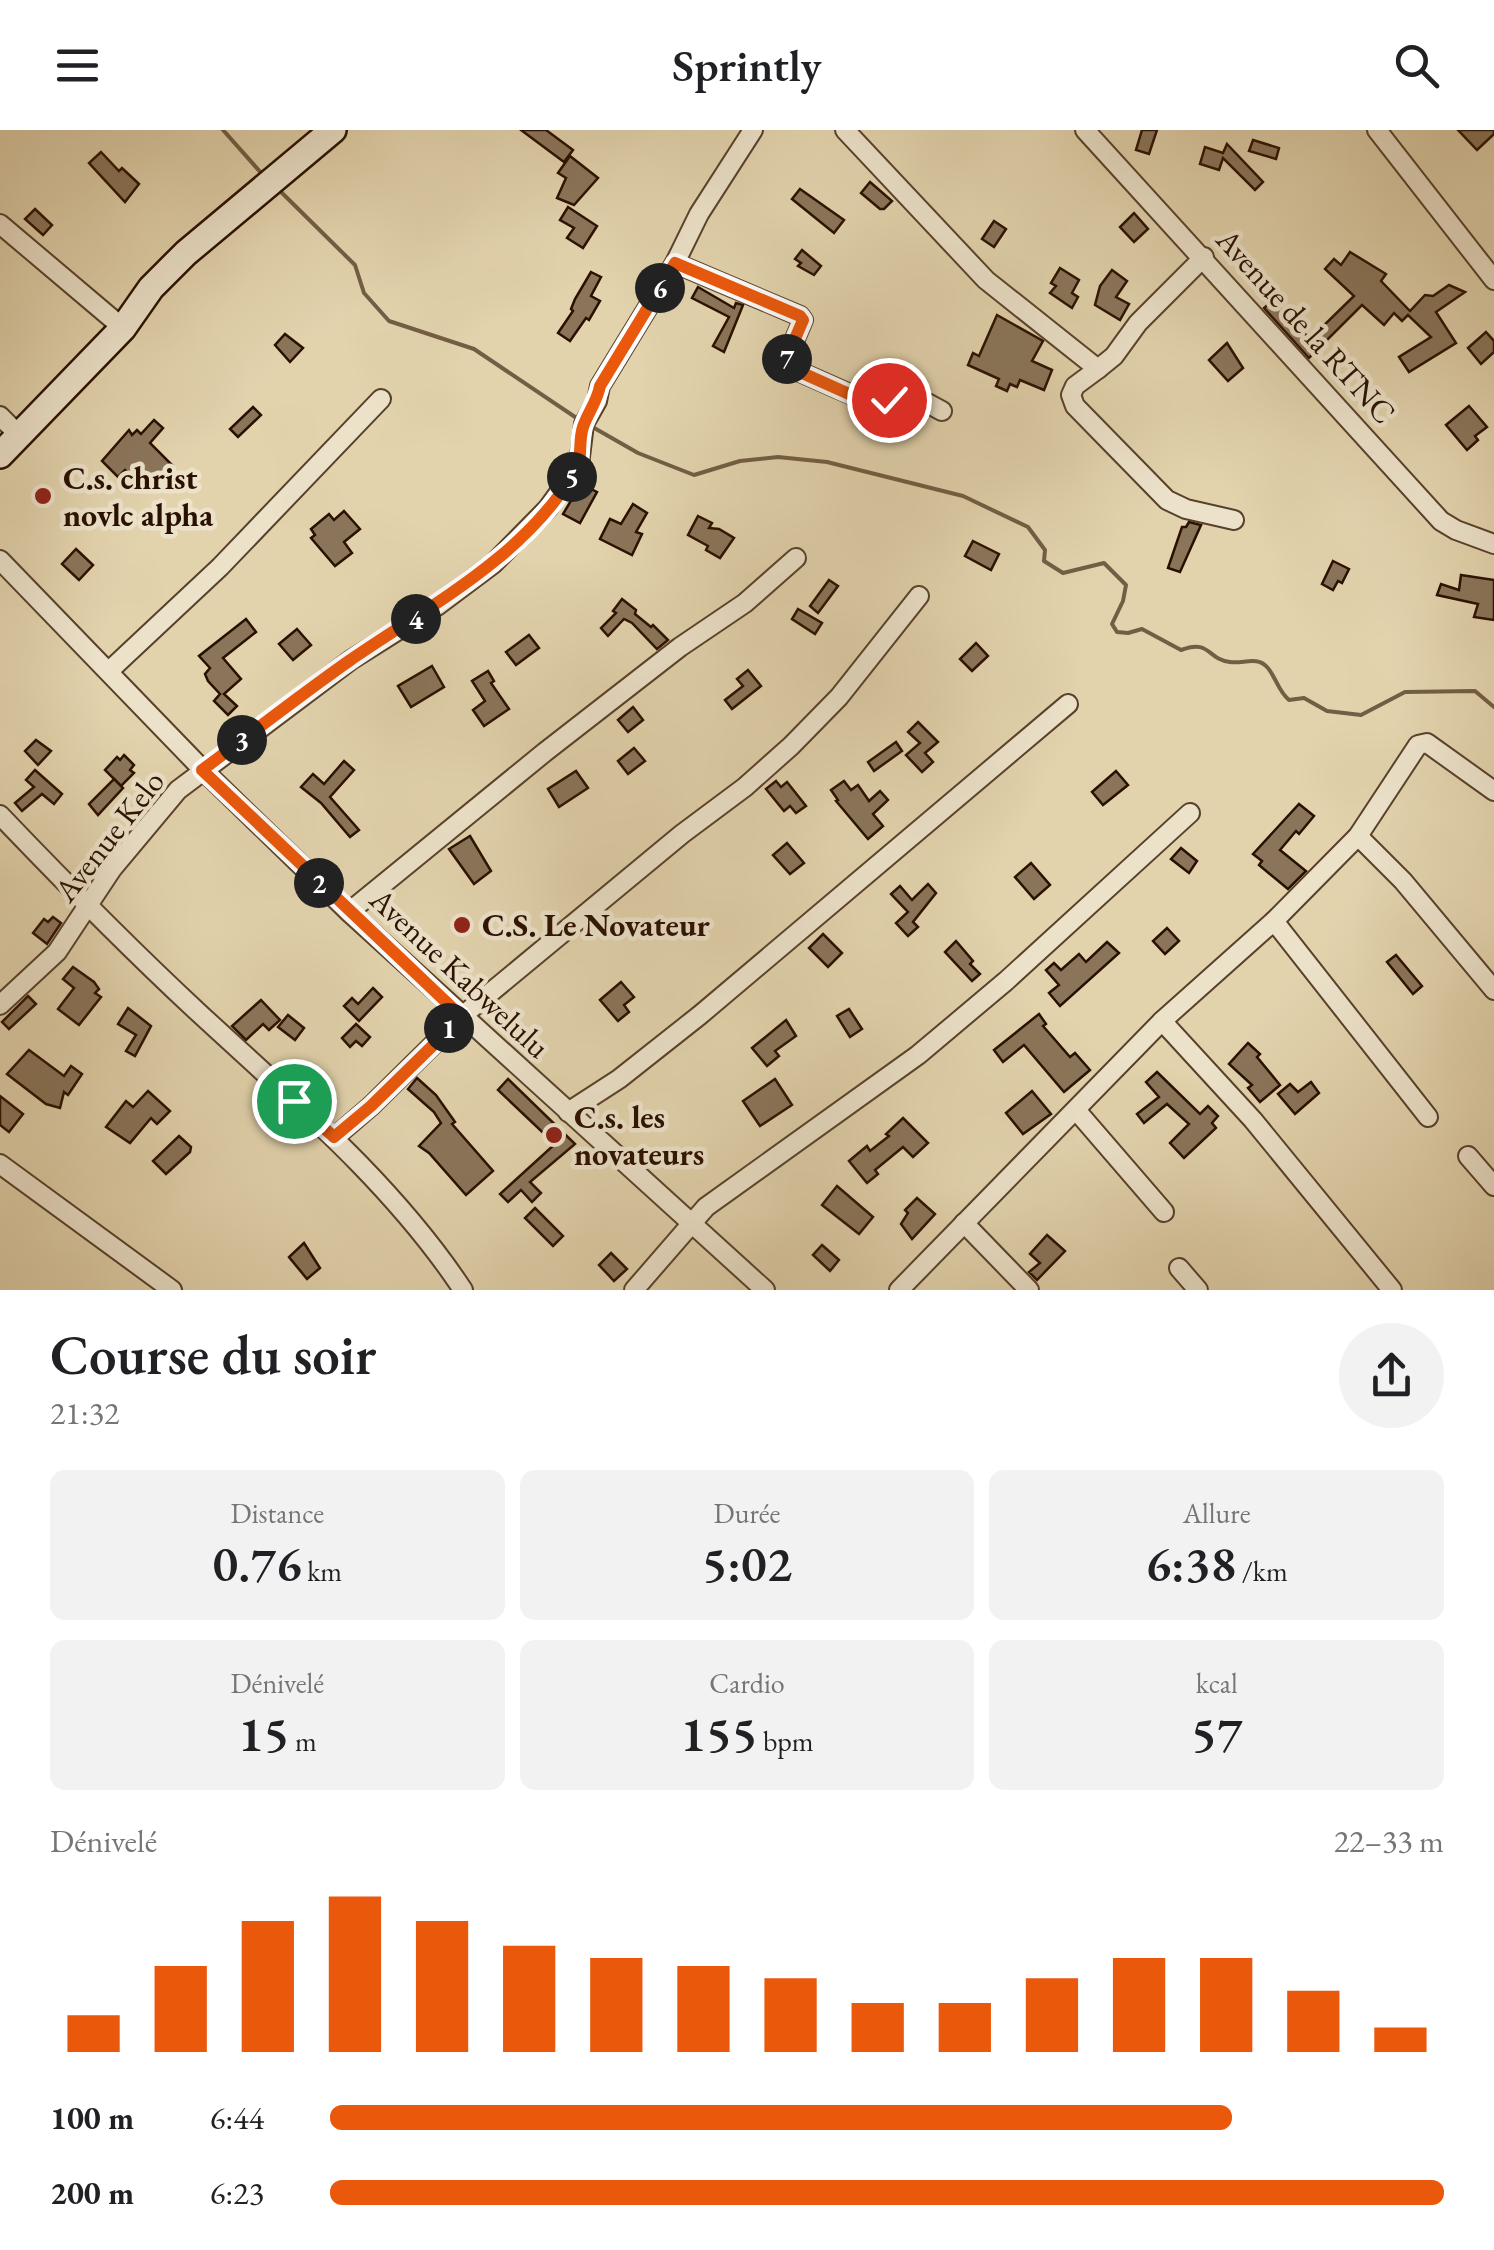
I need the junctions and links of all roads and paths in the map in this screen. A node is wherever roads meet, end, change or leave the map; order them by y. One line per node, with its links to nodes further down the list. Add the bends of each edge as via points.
1 (333, 130): 10 (street, via 186,253)
2 (753, 130): 8 (street, Avenue Kelo)
3 (845, 130): 11 (street, via 986,280)
4 (1086, 130): 7 (street, Avenue de la RTNC)
5 (1378, 130): 9 (street)
6 (0, 224): 10 (street)
7 (1204, 257): 11 (street); 18 (street, Avenue de la RTNC, via 1441,521)
8 (675, 263): 13 (street, via 800,316 786,360 791,368 876,406 903,390); 24 (street, Avenue Kelo, via 600,386 584,424 579,465 548,508 493,564)
9 (1494, 280)
10 (123, 328): 15 (street)
11 (1098, 368): 17 (street, via 1075,386 1075,406 1168,500)
12 (381, 398): 22 (street, via 206,581)
13 (942, 411)
14 (0, 416): 15 (street)
15 (19, 435): 16 (street)
16 (0, 455)
17 (1234, 520)
18 (1494, 544)
19 (796, 558): 30 (street)
20 (0, 560): 22 (street, Avenue Kabwelulu)
21 (919, 596): 34 (street, via 839,697 790,746)
22 (109, 670): 24 (street, Avenue Kabwelulu)
23 (1068, 704): 37 (street, via 654,1052)
24 (202, 770): 29 (street, Avenue Kelo, via 178,790); 30 (street, Avenue Kabwelulu)
25 (1494, 792): 28 (street, via 1422,742)
26 (1190, 812): 45 (street, via 918,1055)
27 (0, 815): 29 (street)
28 (1358, 836): 31 (street); 32 (street)
29 (87, 906): 33 (street, Avenue Kelo, via 57,952); 39 (street)
30 (349, 912): 34 (street, Avenue Kabwelulu)
31 (1274, 921): 35 (street); 38 (street)
32 (1494, 990)
33 (0, 1004)
34 (462, 1017): 37 (street, Avenue Kabwelulu); 39 (street)
35 (1162, 1021): 36 (street); 54 (street)
36 (1076, 1110): 43 (street); 44 (street)
37 (568, 1112): 45 (street, Avenue Kabwelulu)
38 (1428, 1116)
39 (334, 1137): 48 (street)
40 (1468, 1156): 42 (street)
41 (3, 1174): 47 (street)
42 (1494, 1186)
43 (1164, 1212)
44 (964, 1223): 51 (street); 52 (street)
45 (689, 1224): 49 (street); 50 (street, Avenue Kabwelulu)
46 (1179, 1268): 53 (street)
47 (172, 1290)
48 (464, 1290)
49 (634, 1290)
50 (765, 1290)
51 (898, 1290)
52 (1029, 1290)
53 (1198, 1290)
54 (1392, 1290)

